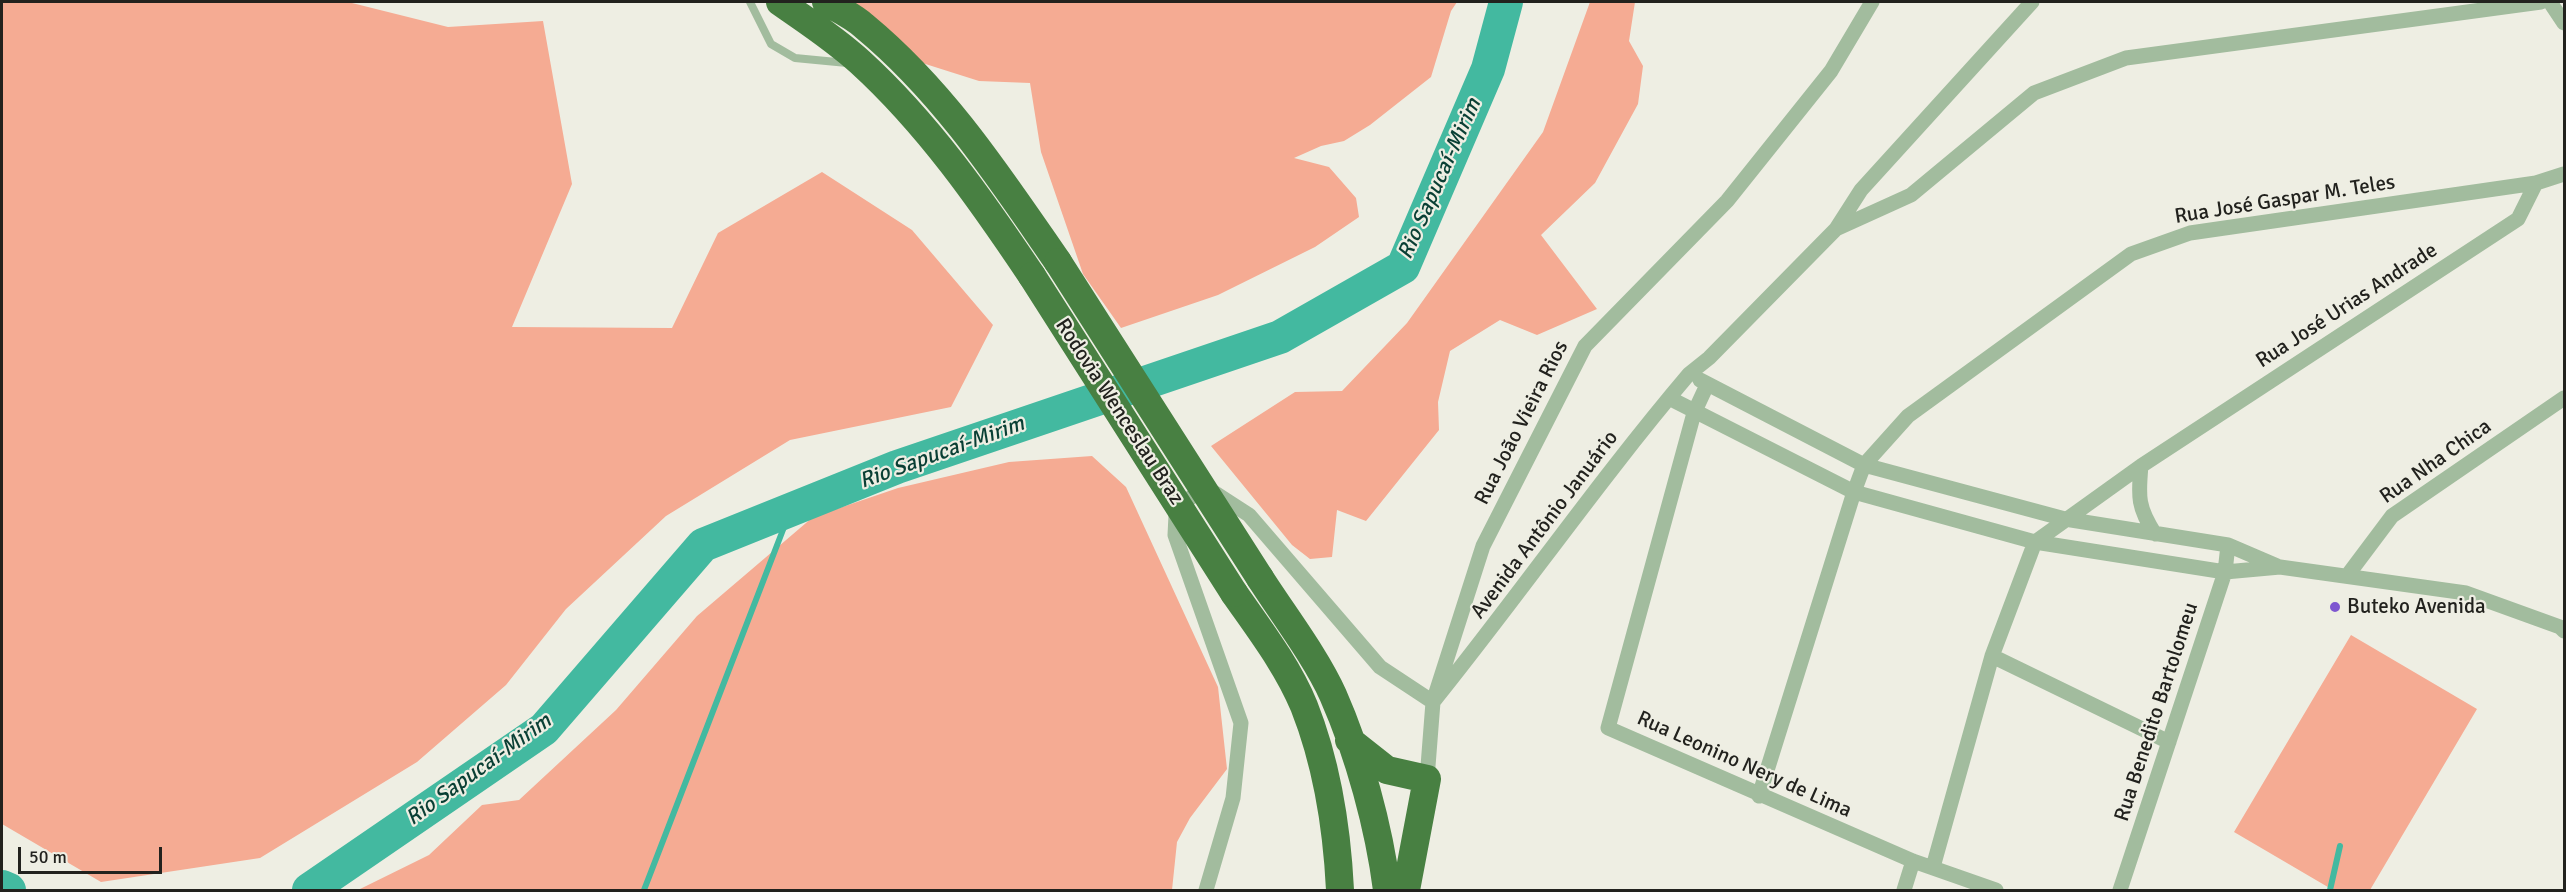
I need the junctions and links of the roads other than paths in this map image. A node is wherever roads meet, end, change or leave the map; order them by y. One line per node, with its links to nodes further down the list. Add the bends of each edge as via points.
1 (750, 2): 9 (lane, via 771,44 795,58)
2 (780, 2): 9 (highway, Rodovia Wenceslau Braz, via 834,39)
3 (826, 2): 31 (highway, Rodovia Wenceslau Braz, bridge, via 862,24 907,65 947,108 998,175 1260,578 1332,694)
4 (1872, 2): 30 (street, Rua João Vieira Rios, via 1831,71 1727,201 1585,346 1483,546)
5 (2032, 2): 12 (street, via 1861,190)
6 (2541, 2): 12 (street, via 2126,58 2034,93 1911,195)
7 (2550, 2): 8 (street)
8 (2565, 23)
9 (862, 64): 37 (highway, Rodovia Wenceslau Braz, bridge, via 976,192 1280,660 1304,706 1322,763 1333,813)
10 (2565, 174): 11 (street)
11 (2536, 183): 18 (street, Rua José Gaspar M. Teles, via 2190,233 2131,254 1908,416); 19 (street, Rua José Urias Andrade, via 2518,219)
12 (1836, 229): 13 (street, Avenida Antônio Januário)
13 (1689, 374): 14 (street); 15 (street, Avenida Antônio Januário)
14 (1707, 385): 17 (street, Rua Leonino Nery de Lima); 18 (street)
15 (1669, 398): 17 (street); 30 (street, Avenida Antônio Januário)
16 (2565, 398): 27 (street, Rua Nha Chica, via 2392,516)
17 (1694, 413): 20 (street); 34 (street, Rua Leonino Nery de Lima, via 1608,728)
18 (1864, 465): 20 (street); 21 (street)
19 (2141, 466): 21 (street, Rua José Urias Andrade); 22 (street, via 2138,498 2143,516)
20 (1854, 492): 23 (street); 34 (street)
21 (2065, 519): 22 (street); 23 (street, Rua José Urias Andrade)
22 (2155, 534): 24 (street)
23 (2035, 542): 26 (street); 29 (street)
24 (2228, 545): 25 (street); 26 (street, Rua Benedito Bartolomeu)
25 (2280, 567): 26 (street); 27 (street)
26 (2225, 572): 32 (street, Rua Benedito Bartolomeu)
27 (2347, 576): 28 (street, via 2466,592)
28 (2563, 627)
29 (1992, 656): 32 (street); 36 (street)
30 (1433, 702): 33 (street, Rua João Vieira Rios); 38 (street, via 1380,667 1249,515 1215,493 1198,493 1187,500 1176,515 1175,535 1241,723 1233,798)
31 (1349, 740): 33 (highway, via 1387,770); 40 (highway, Rodovia Wenceslau Braz, via 1383,856)
32 (2169, 741): 44 (street, Rua Benedito Bartolomeu)
33 (1427, 779): 41 (highway)
34 (1759, 796): 35 (street, Rua Leonino Nery de Lima)
35 (1912, 861): 36 (street, Rua Leonino Nery de Lima); 42 (street)
36 (1933, 867): 43 (street, Rua Leonino Nery de Lima)
37 (1340, 879): 39 (highway)
38 (1206, 891)
39 (1320, 891)
40 (1387, 891)
41 (1406, 891)
42 (1904, 891)
43 (1996, 891)
44 (2120, 891)

